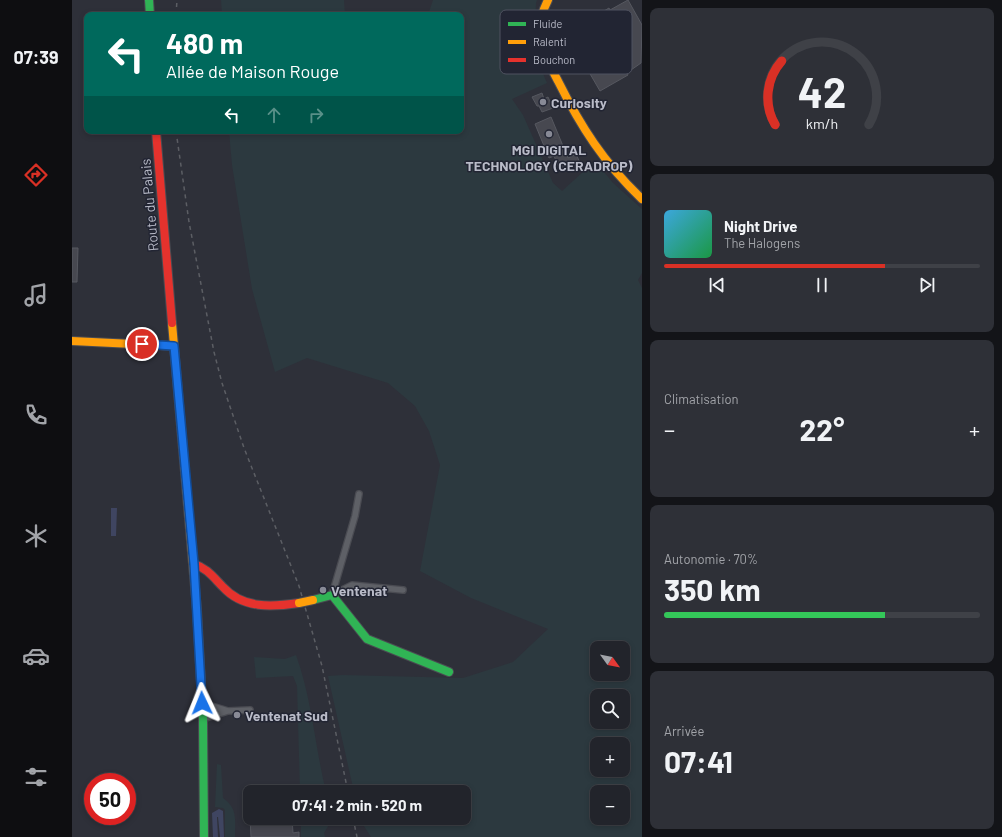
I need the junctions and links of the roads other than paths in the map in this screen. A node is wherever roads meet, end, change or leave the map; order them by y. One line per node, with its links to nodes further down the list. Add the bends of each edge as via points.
1 (145, 0): 5 (main road)
2 (149, 0): 6 (main road)
3 (548, 0): 4 (main road)
4 (544, 10)
5 (145, 12)
6 (150, 12)
7 (555, 74): 9 (main road, via 583,132 605,162)
8 (156, 134): 11 (main road, Route du Palais)
9 (642, 199)
10 (72, 341): 11 (main road)
11 (174, 346): 13 (main road, Route du Palais)
12 (359, 494): 15 (street)
13 (194, 564): 15 (main road, bridge, via 208,571 231,595 263,607 299,603); 17 (main road, Route du Palais)
14 (403, 590): 15 (street, via 352,585)
15 (332, 595): 16 (main road, via 367,639)
16 (449, 672)
17 (202, 703): 19 (street); 20 (main road, Route du Palais)
18 (250, 710): 19 (street)
19 (228, 711): 20 (street)
20 (203, 719): 21 (main road, Route du Palais)
21 (204, 837)

